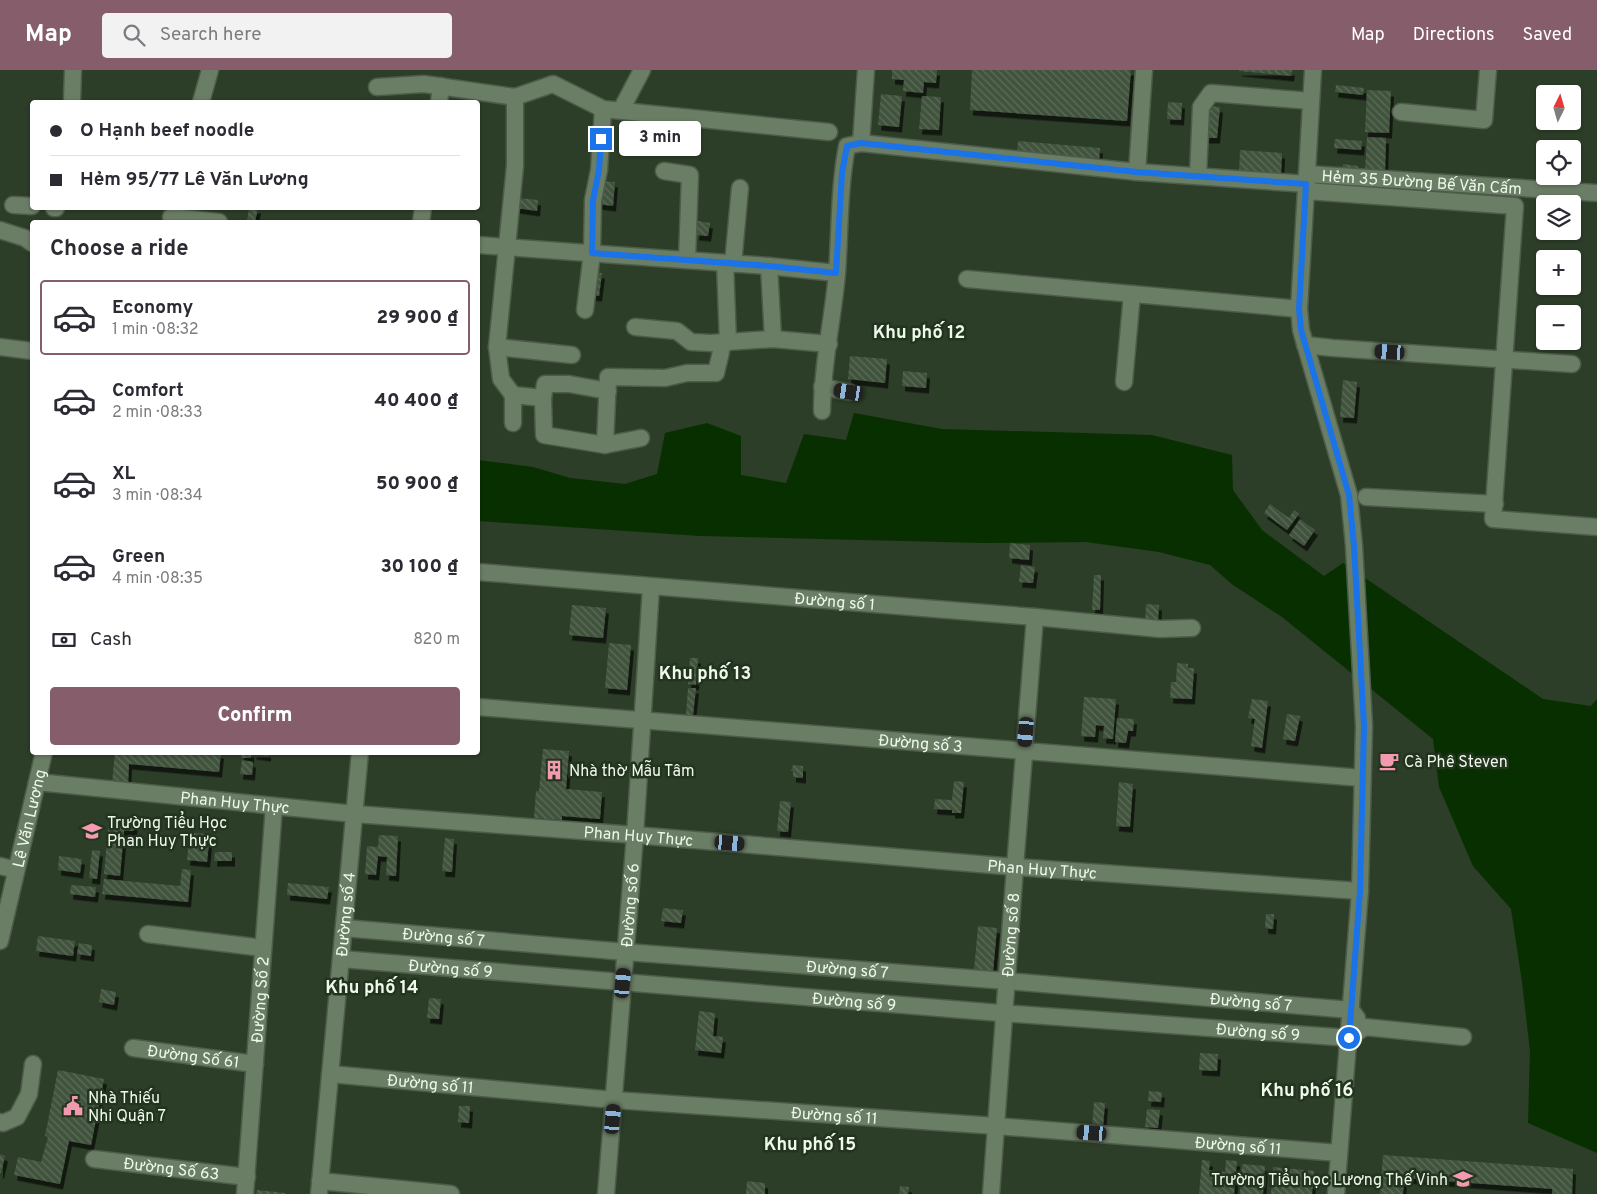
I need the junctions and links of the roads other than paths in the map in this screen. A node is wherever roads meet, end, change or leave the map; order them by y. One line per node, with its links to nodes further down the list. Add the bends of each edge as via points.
1 (73, 70): 11 (street)
2 (210, 70): 12 (street)
3 (642, 70): 16 (street)
4 (866, 70): 19 (street)
5 (1144, 70): 21 (street)
6 (1313, 70): 14 (street)
7 (1488, 70): 17 (street, via 1484,120)
8 (441, 86): 9 (street); 10 (street); 13 (street)
9 (377, 87)
10 (516, 97): 15 (street, via 553,84); 33 (street, via 515,166)
11 (72, 100)
12 (202, 100)
13 (438, 100)
14 (1311, 101): 22 (street, via 1211,93 1201,107); 23 (street)
15 (603, 108): 16 (street); 34 (street, via 599,170 593,200)
16 (622, 110): 18 (street)
17 (1401, 112)
18 (829, 132)
19 (861, 143): 21 (street); 38 (street, via 847,146 842,173)
20 (664, 170): 35 (street, via 690,176)
21 (1137, 172): 22 (street)
22 (1198, 176): 23 (street)
23 (1306, 183): 25 (street, Hẻm 35 Đường Bế Văn Cấm); 41 (street); 52 (street, via 1515,206)
24 (740, 188): 36 (street)
25 (1597, 193)
26 (13, 205): 27 (street)
27 (30, 206)
28 (171, 216): 29 (street)
29 (202, 220)
30 (0, 230): 31 (street)
31 (30, 242)
32 (480, 245): 33 (street)
33 (508, 247): 34 (street); 49 (street)
34 (592, 253): 35 (street); 42 (street)
35 (687, 260): 36 (street)
36 (729, 263): 37 (street); 45 (street)
37 (769, 266): 38 (street); 44 (street)
38 (836, 273): 46 (street)
39 (967, 279): 40 (street)
40 (1132, 294): 41 (street); 54 (street)
41 (1299, 309): 47 (street)
42 (585, 310)
43 (635, 327): 45 (street, via 676,331 691,342)
44 (773, 339): 45 (street); 46 (street)
45 (725, 342): 56 (street, via 716,373 665,378 608,377)
46 (829, 344): 55 (street)
47 (1305, 345): 52 (street); 76 (street, via 1349,495 1364,726)
48 (0, 347): 50 (street)
49 (498, 348): 51 (street); 58 (street, via 501,379)
50 (30, 351)
51 (572, 355)
52 (1504, 359): 53 (street); 65 (street)
53 (1572, 364)
54 (1124, 382)
55 (822, 387): 57 (street); 60 (street)
56 (608, 391): 59 (street, via 569,384 545,384); 63 (street)
57 (849, 392)
58 (513, 395): 59 (street); 61 (street)
59 (543, 398): 63 (street, via 544,435)
60 (822, 411)
61 (513, 423)
62 (641, 438): 63 (street)
63 (605, 445)
64 (1366, 497): 65 (street)
65 (1494, 504): 66 (street, via 1494,519)
66 (1597, 527)
67 (480, 572): 68 (street, Đường số 1)
68 (651, 587): 69 (street, Đường số 1); 72 (street, Đường số 6)
69 (1036, 617): 70 (street, Đường số 1, via 1160,629); 73 (street, Đường số 8)
70 (1192, 628)
71 (480, 707): 72 (street, Đường số 3)
72 (643, 719): 73 (street, Đường số 3); 80 (street, Đường số 6)
73 (1024, 751): 76 (street, Đường số 3); 82 (street, Đường số 8)
74 (43, 755): 77 (street, Lê Văn Lương)
75 (360, 755): 79 (street, Đường số 4)
76 (1362, 778): 84 (street)
77 (37, 782): 78 (street, Phan Huy Thực); 83 (street, Lê Văn Lương)
78 (274, 806): 79 (street, Phan Huy Thực); 88 (street, Đường Số 2)
79 (355, 814): 80 (street, Phan Huy Thực); 85 (street, Đường số 4)
80 (635, 835): 82 (street, Phan Huy Thực); 89 (street, Đường số 6)
81 (0, 866): 83 (street)
82 (1015, 867): 84 (street, Phan Huy Thực); 91 (street, Đường số 8)
83 (16, 870): 87 (street, Lê Văn Lương)
84 (1360, 891): 93 (street)
85 (344, 928): 89 (street, Đường số 7); 90 (street, Đường số 4)
86 (148, 934): 88 (street)
87 (0, 941)
88 (263, 948): 100 (street, Đường Số 2)
89 (626, 952): 91 (street, Đường số 7); 92 (street, Đường số 6)
90 (341, 959): 92 (street, Đường số 9); 101 (street, Đường số 4)
91 (1006, 981): 93 (street, Đường số 7); 94 (street, Đường số 8)
92 (623, 983): 94 (street, Đường số 9); 102 (street, Đường số 6)
93 (1351, 1010): 95 (street); 97 (street)
94 (1004, 1013): 97 (street, Đường số 9); 104 (street, Đường số 8)
95 (1365, 1027): 96 (street); 97 (street)
96 (1463, 1037)
97 (1349, 1038): 105 (street)
98 (133, 1048): 100 (street, Đường Số 61)
99 (34, 1064): 103 (street, via 29,1094 17,1117)
100 (255, 1064): 107 (street, Đường Số 2)
101 (330, 1074): 102 (street, Đường số 11); 108 (street, Đường số 4)
102 (614, 1100): 104 (street, Đường số 11); 111 (street, Đường số 6)
103 (0, 1122)
104 (996, 1126): 105 (street, Đường số 11); 112 (street, Đường số 8)
105 (1340, 1153): 113 (street)
106 (94, 1159): 107 (street, Đường Số 63)
107 (247, 1177): 109 (street, Đường Số 2)
108 (320, 1188): 110 (street)
109 (245, 1194)
110 (451, 1194)
111 (606, 1194)
112 (991, 1194)
113 (1336, 1194)

